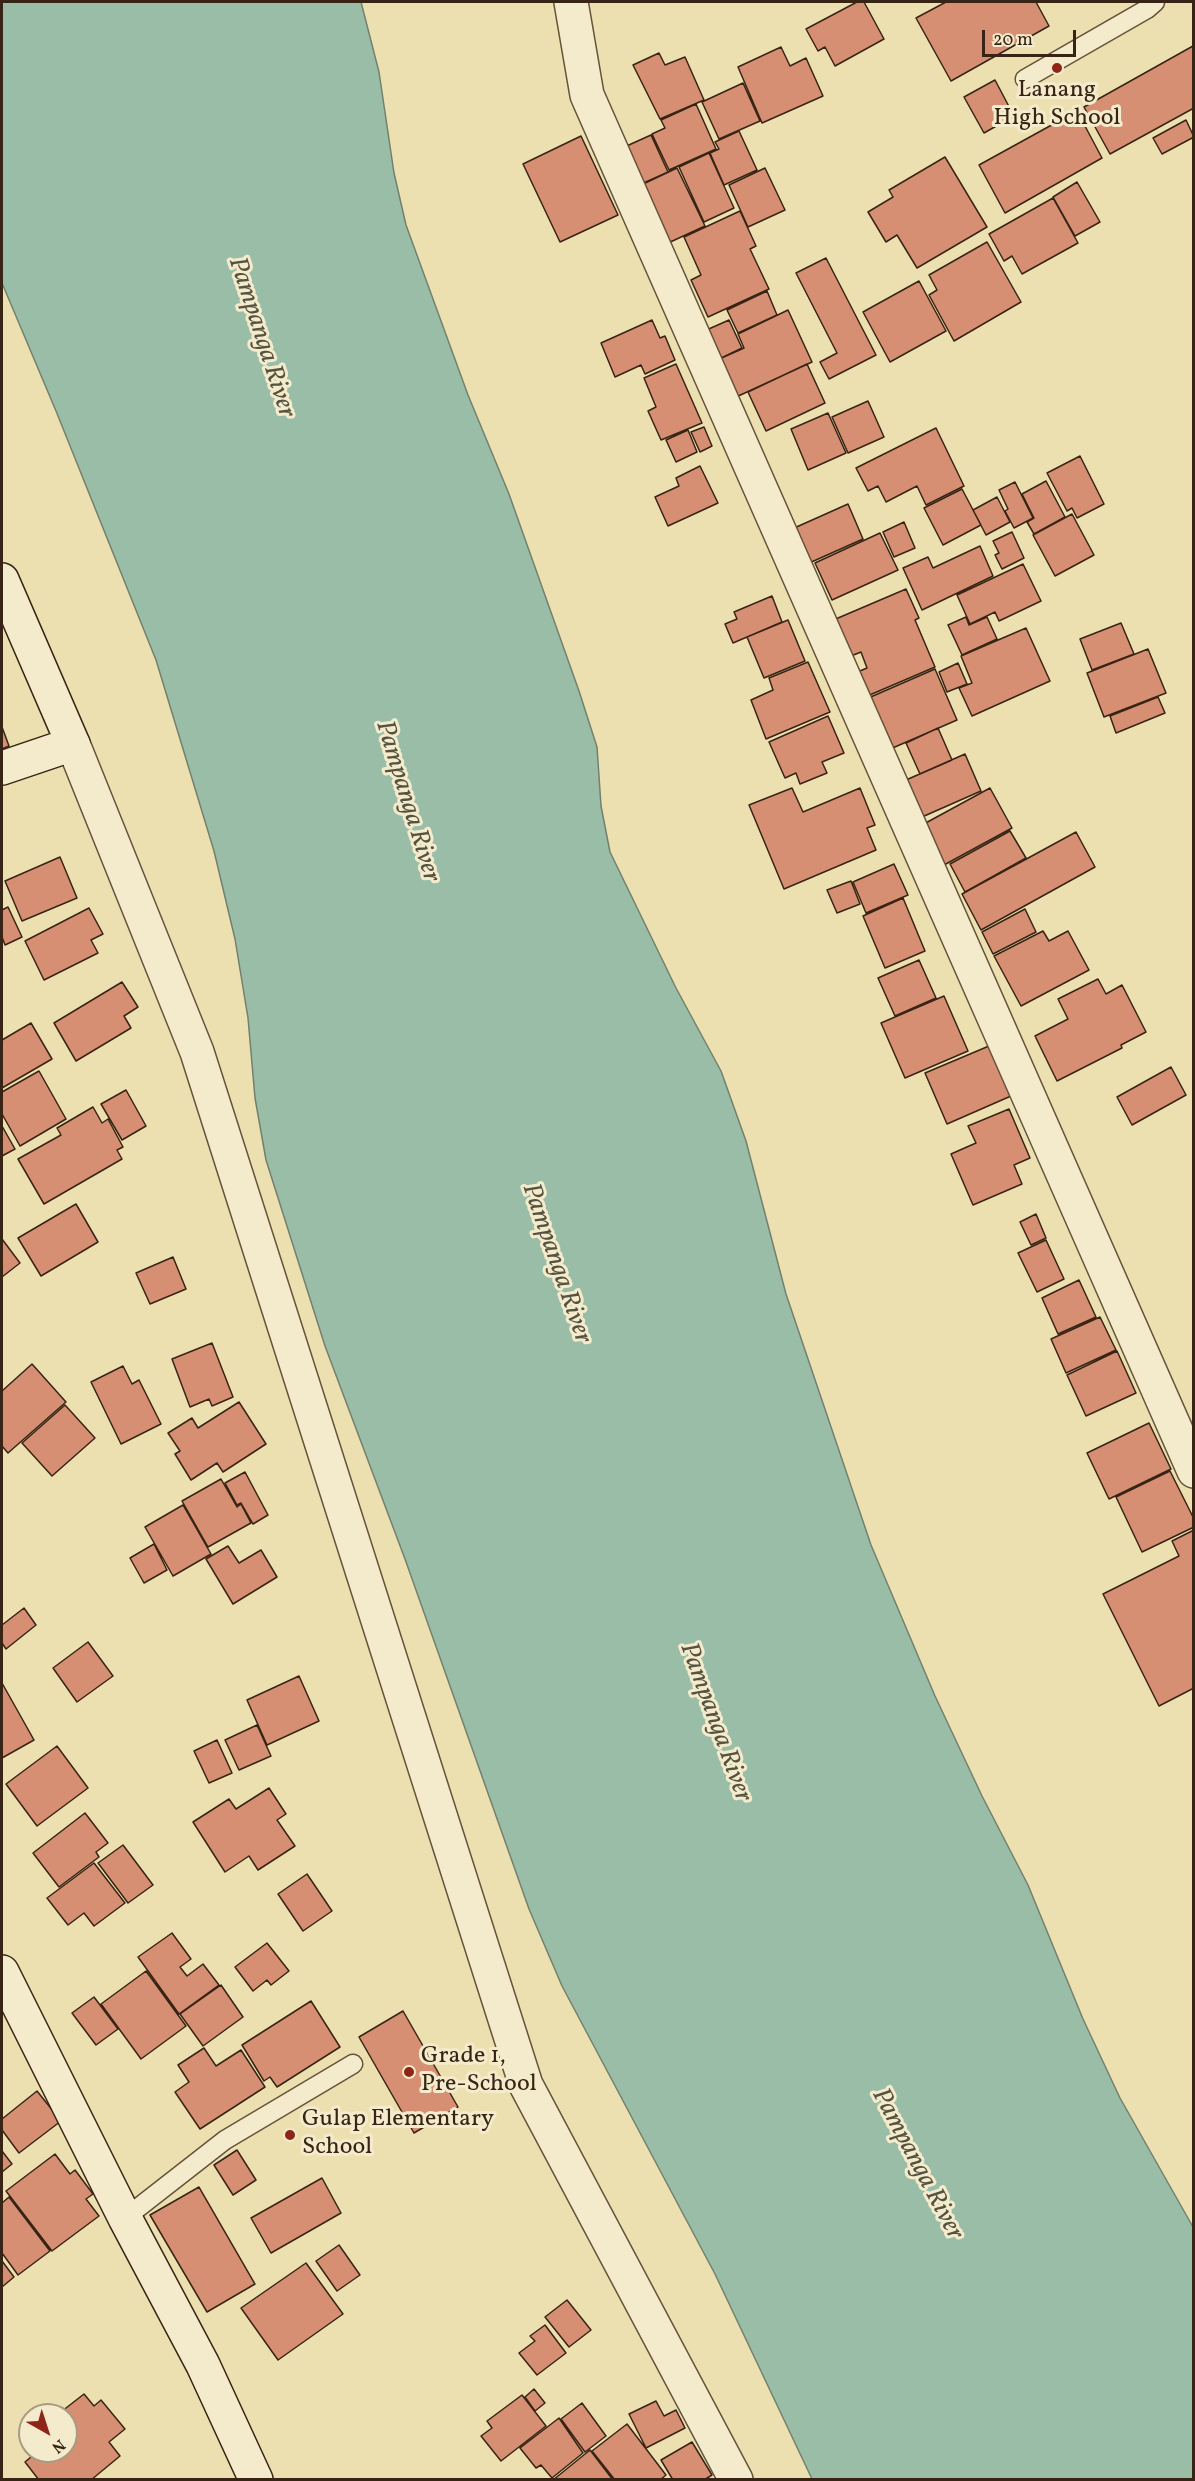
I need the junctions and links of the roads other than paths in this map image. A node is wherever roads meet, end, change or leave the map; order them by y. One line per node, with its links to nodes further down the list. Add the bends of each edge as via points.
1 (571, 2): 7 (street, via 587,95)
2 (1155, 2): 3 (lane)
3 (1025, 80)
4 (2, 580): 5 (street)
5 (74, 744): 6 (street); 12 (street, via 198,1052 526,2085)
6 (2, 768)
7 (1194, 1471)
8 (2, 1972): 10 (street)
9 (353, 2064): 10 (lane, via 225,2140)
10 (125, 2218): 11 (street, via 203,2365)
11 (256, 2480)
12 (736, 2480)

